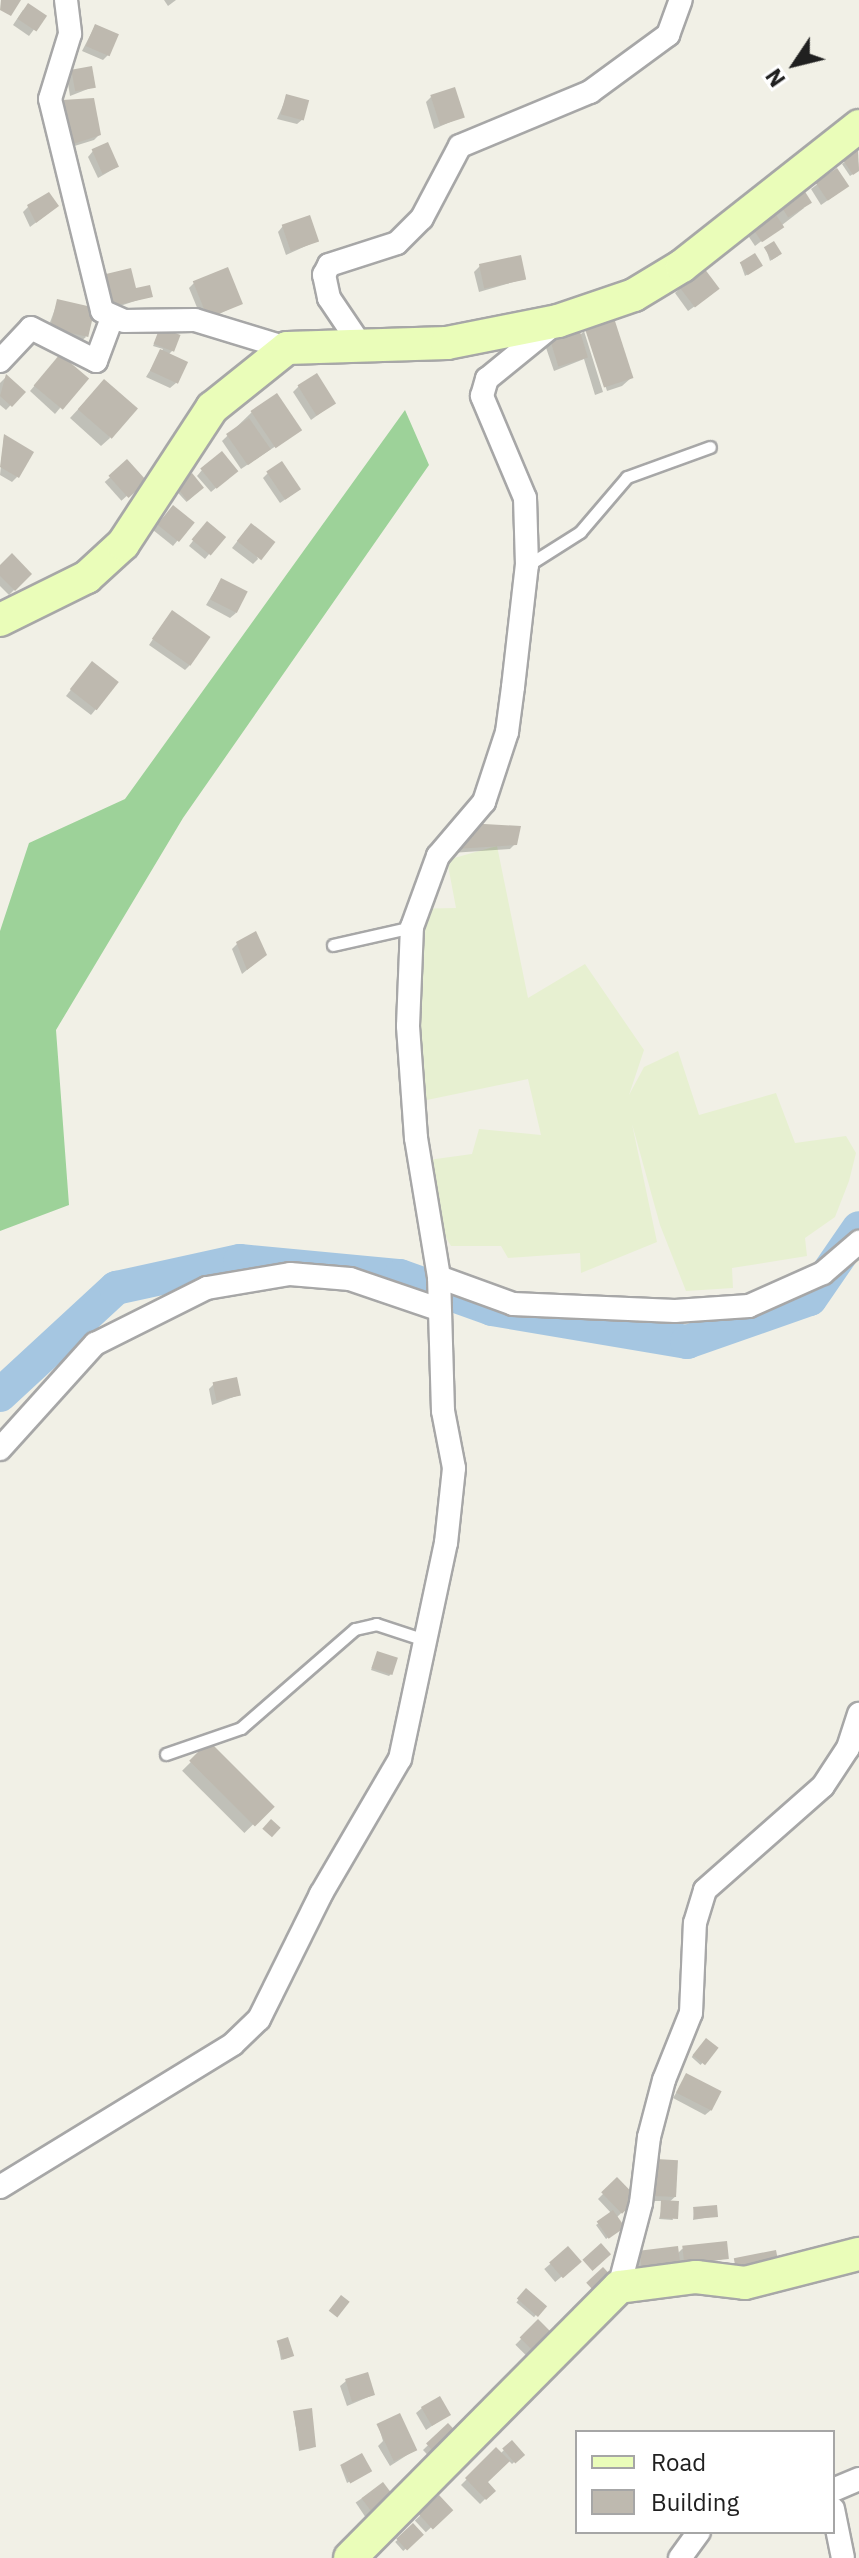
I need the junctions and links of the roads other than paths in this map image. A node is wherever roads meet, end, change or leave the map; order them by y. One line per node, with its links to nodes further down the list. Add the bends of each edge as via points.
1 (66, 0): 4 (street, via 70,34 50,99 97,295 102,311)
2 (681, 0): 6 (street, via 668,35 590,92 460,146 422,218 397,243 329,265 324,275 329,298)
3 (859, 126): 5 (street, via 682,266 634,295)
4 (112, 318): 7 (street, via 195,320); 8 (street, via 96,361 31,328)
5 (558, 321): 6 (street, via 447,343); 10 (street, via 487,379 482,396 525,498)
6 (362, 347): 7 (street)
7 (287, 348): 11 (street, via 212,408 114,552 87,577)
8 (0, 361)
9 (710, 447): 10 (lane, via 627,477 580,532)
10 (527, 565): 12 (street, via 507,732 496,773 484,802 438,856)
11 (0, 620)
12 (412, 927): 13 (lane); 15 (street, via 411,1074 422,1197)
13 (333, 945)
14 (859, 1242): 15 (street, via 823,1273 749,1306 675,1311 513,1304)
15 (438, 1293): 16 (street, via 290,1274 207,1288 95,1344); 17 (street, via 443,1411 454,1468 446,1543)
16 (0, 1449)
17 (425, 1640): 19 (lane, via 376,1624 355,1629 241,1728); 20 (street, via 400,1759 321,1894 259,2019 220,2053)
18 (859, 1714): 22 (street, via 848,1748 823,1786 705,1890 695,1923 691,2013 661,2094)
19 (166, 1754)
20 (0, 2187)
21 (859, 2254): 22 (street, via 745,2283 696,2277)
22 (619, 2287): 27 (street)
23 (859, 2479): 24 (street)
24 (835, 2489)
25 (835, 2519): 29 (street)
26 (698, 2534): 28 (street)
27 (350, 2558)
28 (680, 2558)
29 (843, 2558)

